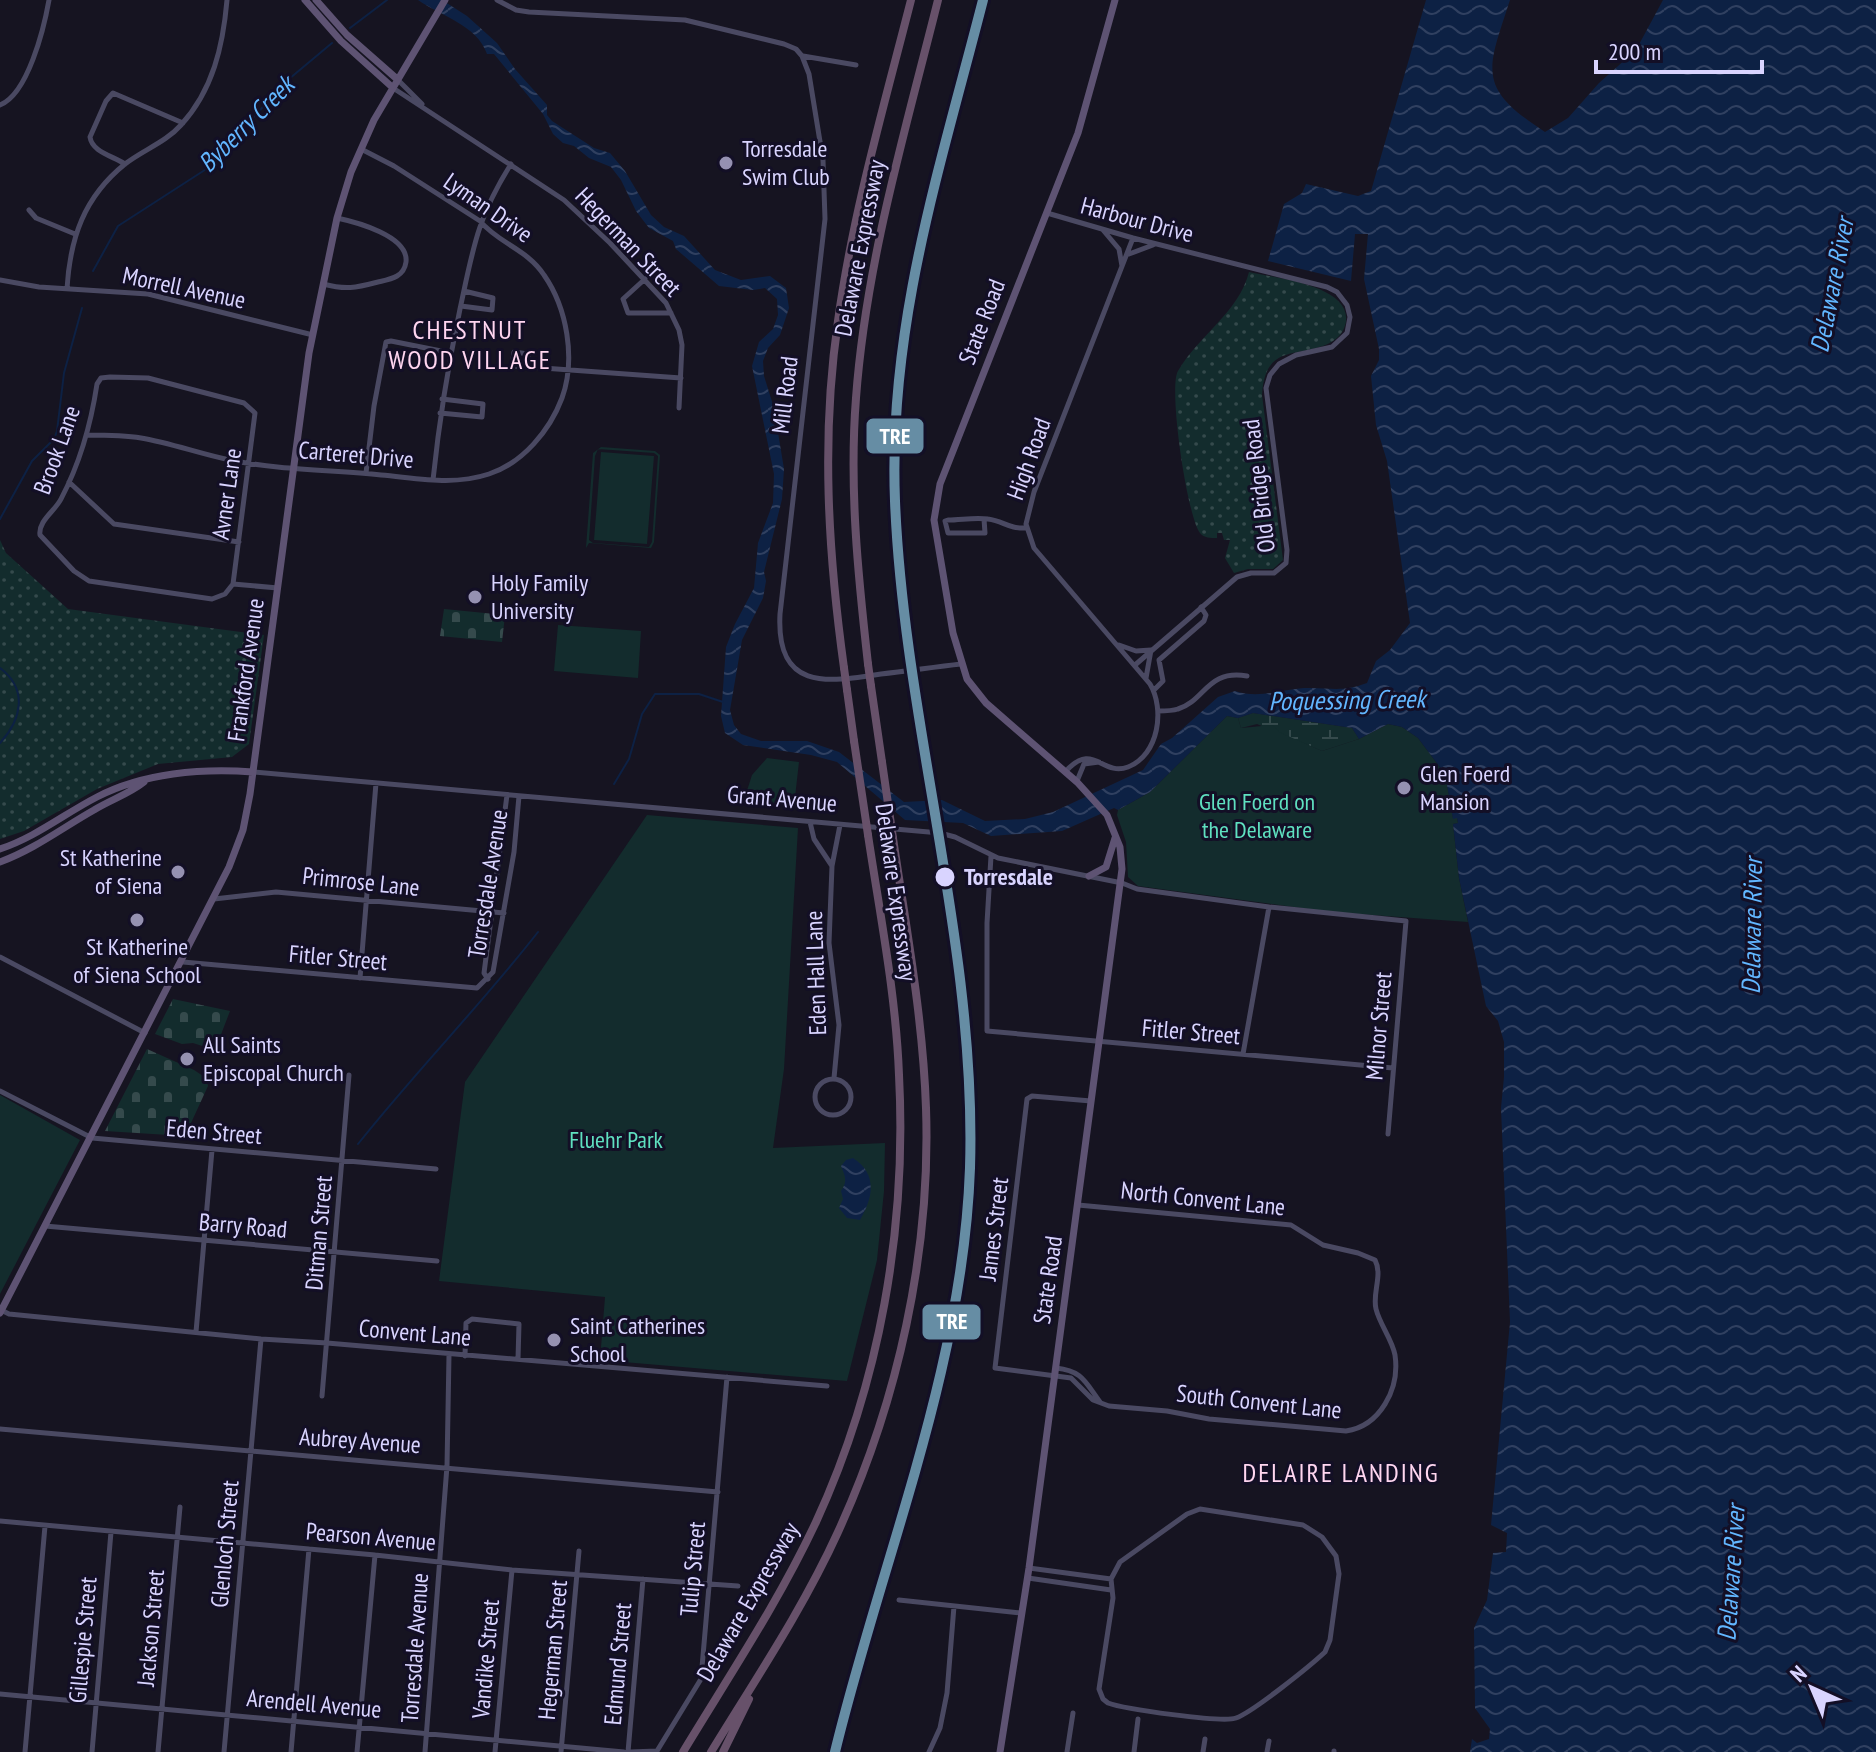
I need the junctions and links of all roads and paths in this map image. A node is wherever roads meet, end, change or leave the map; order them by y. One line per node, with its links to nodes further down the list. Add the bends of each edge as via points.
1 (49, 0): 13 (street, via 17,93)
2 (227, 0): 14 (street, via 216,64)
3 (305, 0): 12 (main road, via 341,41)
4 (316, 0): 12 (main road)
5 (497, 0): 10 (street, via 529,12 685,20 784,44)
6 (911, 0): 173 (highway, Delaware Expressway, bridge, via 853,232 832,373 828,463 829,534 844,668 895,1018 901,1141 893,1253 876,1343 817,1519 783,1590)
7 (938, 0): 148 (highway, Delaware Expressway, bridge, via 868,294 854,443 868,664 920,1024 926,1109 923,1211 891,1387 866,1464 820,1568)
8 (1115, 0): 19 (main road, State Road, via 1084,114)
9 (444, 2): 12 (main road, Frankford Avenue)
10 (802, 56): 11 (street); 59 (street, Mill Road, via 823,160 825,219 780,614 781,646 800,672 827,681)
11 (856, 65)
12 (395, 83): 15 (main road, Frankford Avenue); 17 (street, Hegerman Street)
13 (0, 105)
14 (183, 123): 16 (street); 16 (street, via 112,94 90,143)
15 (361, 149): 20 (main road, Frankford Avenue); 21 (street, Lyman Drive)
16 (125, 164): 23 (street, via 91,201)
17 (511, 164): 21 (street); 29 (street, Hegerman Street, via 564,200)
18 (29, 210): 23 (street)
19 (1047, 213): 22 (street, Harbour Drive); 59 (main road, State Road, via 936,497 936,534)
20 (337, 218): 31 (main road, Frankford Avenue); 31 (street, via 368,226 396,242 406,264 396,278 355,289)
21 (480, 221): 33 (street); 39 (street, Lyman Drive, via 521,250 547,278 567,337)
22 (1102, 230): 24 (street, Harbour Drive); 28 (street, via 1119,249)
23 (75, 234): 32 (street)
24 (1133, 238): 25 (street, Harbour Drive); 26 (street, High Road)
25 (1157, 244): 26 (street); 27 (street, Harbour Drive)
26 (1126, 256): 28 (street, High Road)
27 (1218, 260): 56 (street, Old Bridge Road, via 1333,290 1345,301 1350,317 1338,343 1288,358 1267,383 1286,563 1274,573 1237,577)
28 (1122, 267): 52 (street, High Road, via 1034,492)
29 (645, 279): 35 (street, Hegerman Street); 35 (street, via 625,298 628,313)
30 (0, 280): 32 (street, Morrell Avenue)
31 (323, 284): 36 (main road, Frankford Avenue)
32 (67, 289): 36 (street, Morrell Avenue, via 148,294)
33 (464, 291): 34 (street); 34 (street, via 493,298 492,310)
34 (461, 306): 37 (street)
35 (672, 313): 40 (street, Hegerman Street, via 682,345)
36 (313, 335): 47 (main road, Frankford Avenue)
37 (451, 353): 41 (street); 48 (street, via 386,342)
38 (529, 367): 39 (street)
39 (567, 372): 40 (street); 49 (street, Carteret Drive, via 558,410 529,449 491,474)
40 (681, 378): 43 (street, Hegerman Street)
41 (442, 399): 44 (street); 44 (street, via 483,404 482,417)
42 (252, 408): 45 (street, Brook Lane, via 148,378 103,378 97,384); 46 (street, Avner Lane)
43 (679, 408)
44 (440, 413): 49 (street)
45 (87, 435): 46 (street, Carteret Drive, via 139,437); 50 (street, Brook Lane)
46 (249, 463): 47 (street, Carteret Drive); 53 (street, Avner Lane)
47 (294, 467): 48 (street, Carteret Drive); 55 (main road, Frankford Avenue)
48 (366, 473): 49 (street, Carteret Drive)
49 (433, 480)
50 (69, 482): 53 (street, via 114,524); 54 (street, Brook Lane, via 39,531 89,581 212,599)
51 (984, 519): 51 (street, via 948,520 945,525 948,533 985,533); 52 (street)
52 (1027, 528): 57 (street, High Road, via 1034,548)
53 (239, 542): 54 (street, Avner Lane)
54 (233, 584): 55 (street)
55 (278, 588): 66 (main road, Frankford Avenue)
56 (1201, 607): 58 (street, Old Bridge Road); 63 (street, via 1204,621 1159,660 1163,681)
57 (1118, 645): 58 (street); 60 (street, High Road)
58 (1151, 650): 60 (street, Old Bridge Road); 62 (street)
59 (961, 664): 67 (main road, via 986,703)
60 (1135, 665): 62 (street)
61 (1247, 676): 64 (street, via 1226,676 1185,706)
62 (1146, 679): 63 (street)
63 (1153, 691): 64 (street)
64 (1158, 711): 65 (street, via 1155,736 1140,758 1122,768)
65 (1100, 762): 67 (street, via 1084,758); 69 (street, via 1084,764)
66 (253, 772): 68 (main road, Grant Avenue, via 196,771); 70 (street, Grant Avenue); 82 (main road, Frankford Avenue, via 240,839)
67 (1065, 772): 69 (main road)
68 (146, 781): 76 (main road, Grant Avenue, via 114,789); 78 (main road, Grant Avenue)
69 (1077, 782): 75 (main road, State Road, via 1107,815)
70 (376, 783): 71 (street, Grant Avenue); 83 (street)
71 (507, 795): 72 (street, Grant Avenue); 85 (street, Torresdale Avenue)
72 (519, 796): 73 (street, Grant Avenue); 86 (street, Torresdale Avenue)
73 (810, 822): 74 (street, Grant Avenue); 79 (street, via 814,839)
74 (840, 825): 77 (street, Grant Avenue, via 945,833); 79 (street, Eden Hall Lane)
75 (1116, 836): 80 (main road, via 1106,867); 81 (main road, State Road)
76 (0, 849)
77 (991, 856): 80 (street, Grant Avenue); 93 (street, Fitler Street, via 987,1031)
78 (0, 862)
79 (832, 866): 97 (street, Eden Hall Lane, via 829,943 839,1025)
80 (1089, 876): 81 (street, Grant Avenue)
81 (1122, 883): 84 (street, Grant Avenue); 93 (main road, State Road)
82 (214, 899): 83 (street, Primrose Lane, via 276,892); 89 (main road, Frankford Avenue)
83 (367, 901): 85 (street, Primrose Lane); 90 (street)
84 (1269, 907): 87 (street, Grant Avenue); 94 (street)
85 (493, 912): 86 (street, Primrose Lane); 91 (street, Torresdale Avenue, via 484,973)
86 (504, 913): 91 (street, Torresdale Avenue)
87 (1406, 921): 95 (street, Milnor Street)
88 (0, 957): 92 (street)
89 (183, 962): 90 (street, Fitler Street); 92 (main road, Frankford Avenue)
90 (360, 978): 91 (street, Fitler Street, via 471,988)
91 (488, 979)
92 (146, 1034): 101 (main road, Frankford Avenue)
93 (1100, 1042): 94 (street, Fitler Street); 99 (main road, State Road)
94 (1243, 1054): 95 (street, Fitler Street)
95 (1393, 1068): 100 (street, Milnor Street)
96 (349, 1075): 103 (street, Ditman Street)
97 (834, 1078): 97 (street, Eden Hall Lane, via 820,1083 814,1097 831,1115 845,1110 851,1096 848,1086)
98 (0, 1091): 101 (street, Eden Street)
99 (1092, 1101): 105 (main road, State Road); 118 (street, James Street, via 1032,1096 1026,1102 994,1365 998,1370)
100 (1388, 1134)
101 (92, 1138): 102 (street, Eden Street); 106 (main road, Frankford Avenue)
102 (212, 1150): 103 (street, Eden Street); 107 (street)
103 (344, 1162): 104 (street, Eden Street); 108 (street, Ditman Street)
104 (436, 1169)
105 (1078, 1205): 109 (street, North Convent Lane, via 1291,1225 1323,1245); 118 (main road, State Road)
106 (45, 1226): 107 (street, Barry Road); 111 (main road, Frankford Avenue)
107 (203, 1240): 108 (street, Barry Road); 112 (street)
108 (336, 1252): 110 (street, Barry Road); 114 (street, Ditman Street)
109 (1365, 1255): 118 (street, South Convent Lane, via 1378,1267 1376,1310 1395,1358 1387,1401 1365,1426 1346,1431 1102,1405 1080,1374)
110 (437, 1261)
111 (1, 1312): 112 (street, Convent Lane)
112 (196, 1332): 113 (street, Convent Lane)
113 (261, 1339): 114 (street, Convent Lane); 123 (street, Glenloch Street)
114 (327, 1343): 115 (street, Convent Lane); 121 (street, Ditman Street)
115 (449, 1355): 116 (street, Convent Lane); 124 (street, Torresdale Avenue)
116 (465, 1356): 117 (street, Convent Lane); 117 (street, via 466,1323 472,1319 519,1324)
117 (518, 1359): 119 (street, Convent Lane)
118 (1056, 1372): 136 (main road, State Road)
119 (727, 1377): 120 (street, Convent Lane); 125 (street, Tulip Street)
120 (827, 1386)
121 (322, 1396)
122 (0, 1429): 123 (street, Aubrey Avenue)
123 (251, 1452): 124 (street, Aubrey Avenue); 131 (street, Glenloch Street)
124 (447, 1466): 125 (street, Aubrey Avenue); 135 (street, Torresdale Avenue)
125 (718, 1492): 142 (street, Tulip Street)
126 (180, 1507): 130 (street, Jackson Street)
127 (0, 1521): 128 (street, Pearson Avenue)
128 (45, 1526): 129 (street, Pearson Avenue); 150 (street)
129 (111, 1532): 130 (street, Pearson Avenue); 151 (street, Gillespie Street)
130 (178, 1538): 131 (street, Pearson Avenue); 152 (street, Jackson Street)
131 (243, 1543): 132 (street, Pearson Avenue); 154 (street, Glenloch Street)
132 (309, 1549): 134 (street, Pearson Avenue); 156 (street)
133 (579, 1551): 138 (street, Hegerman Street)
134 (375, 1555): 135 (street, Pearson Avenue); 157 (street)
135 (440, 1562): 137 (street, Pearson Avenue); 158 (street, Torresdale Avenue)
136 (1029, 1568): 139 (main road, State Road); 141 (street)
137 (512, 1570): 138 (street, Pearson Avenue); 160 (street, Vandike Street)
138 (577, 1573): 140 (street, Pearson Avenue); 162 (street, Hegerman Street)
139 (1028, 1578): 144 (street); 147 (main road, State Road)
140 (643, 1579): 142 (street, Pearson Avenue); 172 (street, Edmund Street)
141 (1111, 1579): 144 (street); 144 (street, via 1120,1562 1200,1509 1311,1528 1336,1556 1339,1574 1325,1652 1248,1711 1225,1720 1114,1705 1103,1699 1099,1689)
142 (710, 1585): 143 (street, Pearson Avenue); 163 (street, Tulip Street, via 701,1679)
143 (738, 1586)
144 (1111, 1590)
145 (899, 1600): 146 (street)
146 (954, 1606): 147 (street); 176 (street, via 947,1693)
147 (1021, 1613): 177 (main road, State Road)
148 (771, 1653): 174 (highway, Delaware Expressway); 175 (highway)
149 (0, 1694): 150 (street, Arendell Avenue)
150 (30, 1697): 151 (street, Arendell Avenue); 164 (street)
151 (96, 1702): 152 (street, Arendell Avenue); 165 (street, Gillespie Street)
152 (162, 1708): 154 (street, Arendell Avenue); 166 (street, Jackson Street)
153 (1073, 1713): 178 (street)
154 (228, 1714): 156 (street, Arendell Avenue); 167 (street, Glenloch Street)
155 (1138, 1719): 179 (street)
156 (294, 1720): 157 (street, Arendell Avenue); 168 (street)
157 (359, 1726): 158 (street, Arendell Avenue); 169 (street)
158 (427, 1733): 160 (street, Arendell Avenue); 170 (street, Torresdale Avenue)
159 (1205, 1739): 180 (street)
160 (496, 1741): 162 (street, Arendell Avenue); 171 (street, Vandike Street)
161 (1269, 1741): 181 (street)
162 (562, 1749): 172 (street, Arendell Avenue)
163 (657, 1751): 172 (street, Arendell Avenue)
164 (25, 1752)
165 (92, 1752)
166 (158, 1752)
167 (224, 1752)
168 (291, 1752)
169 (357, 1752)
170 (425, 1752)
171 (495, 1752)
172 (627, 1752)
173 (683, 1752)
174 (711, 1752)
175 (723, 1752)
176 (929, 1752)
177 (1000, 1752)
178 (1067, 1752)
179 (1134, 1752)
180 (1203, 1752)
181 (1267, 1752)

